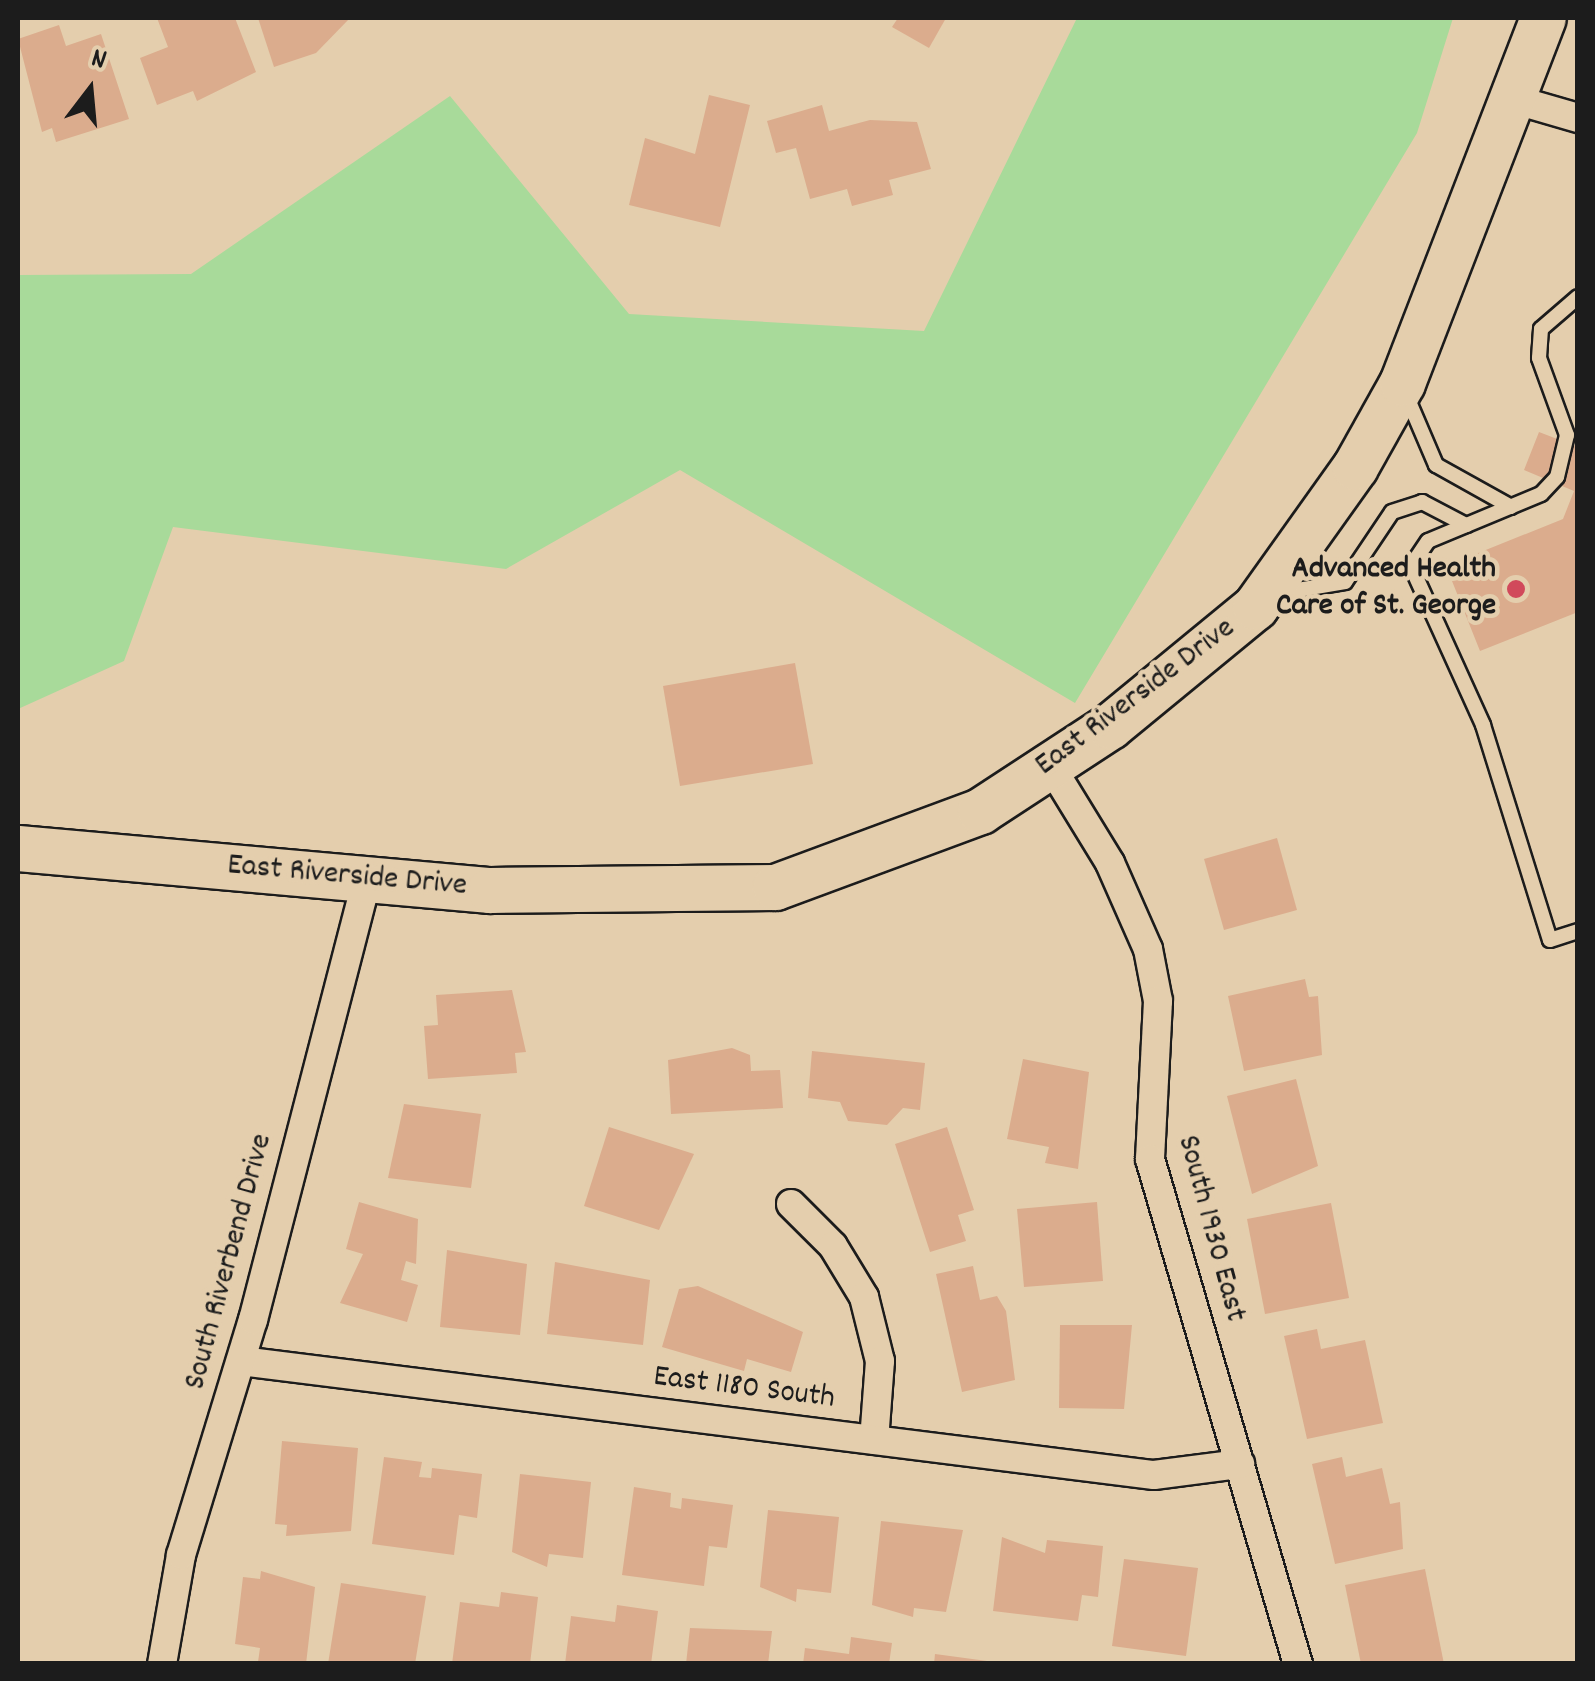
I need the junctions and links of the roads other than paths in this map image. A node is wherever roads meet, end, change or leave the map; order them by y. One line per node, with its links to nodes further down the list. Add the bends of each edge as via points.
1 (1544, 18): 2 (main road, East Riverside Drive)
2 (1516, 100): 3 (street); 5 (main road, East Riverside Drive)
3 (1578, 118)
4 (1578, 296): 6 (lane, via 1541,329 1539,358 1567,435 1557,476)
5 (1402, 383): 6 (lane, via 1436,465); 8 (main road, East Riverside Drive)
6 (1511, 506): 7 (lane)
7 (1466, 525): 8 (lane, via 1422,502 1392,512 1344,582); 12 (lane, via 1419,553 1411,566 1417,596 1483,725 1550,940)
8 (1264, 595): 9 (main road, East Riverside Drive)
9 (1050, 765): 11 (main road, East Riverside Drive, via 980,811 775,888 490,890); 16 (street, South 1930 East, via 1110,863 1148,949 1158,1001 1150,1159)
10 (18, 848): 11 (main road, East Riverside Drive)
11 (367, 879): 14 (street, South Riverbend Drive)
12 (1578, 931)
13 (791, 1204): 15 (street, via 833,1246 864,1297 880,1361)
14 (240, 1361): 15 (street, East 1180 South); 17 (street, South Riverbend Drive, via 180,1555)
15 (874, 1440): 16 (street, East 1180 South, via 1154,1475)
16 (1240, 1464): 18 (street, South 1930 East)
17 (162, 1664)
18 (1298, 1664)

